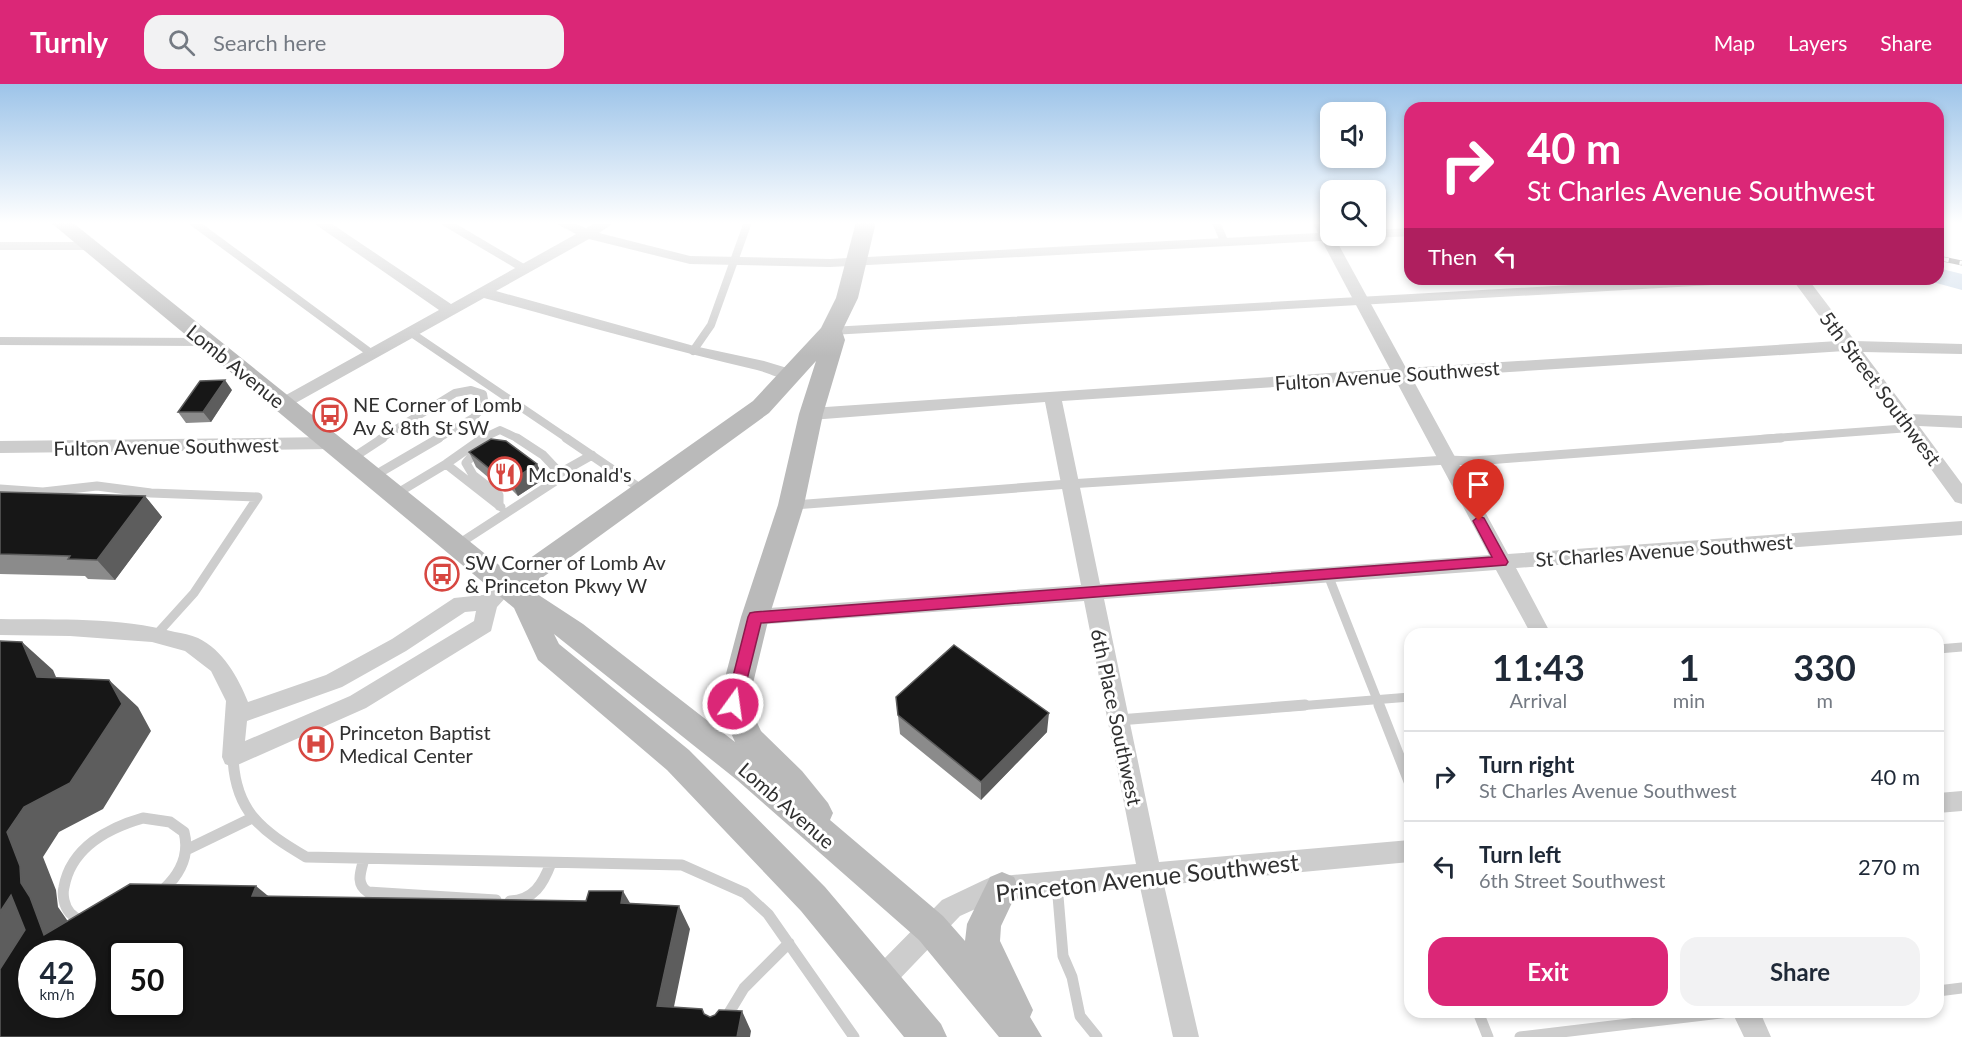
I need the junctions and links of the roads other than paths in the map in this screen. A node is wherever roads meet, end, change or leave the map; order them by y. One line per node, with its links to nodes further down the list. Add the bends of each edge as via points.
1 (114, 266): 18 (main road, Lomb Avenue)
2 (253, 266): 22 (lane)
3 (385, 266): 14 (street)
4 (520, 266): 9 (lane)
5 (526, 266): 9 (street)
6 (732, 266): 21 (lane, via 711,325)
7 (857, 266): 15 (main road, via 848,298)
8 (1345, 266): 13 (street)
9 (523, 268): 12 (street)
10 (1642, 285): 13 (lane)
11 (1804, 285): 19 (street, 5th Street Southwest)
12 (481, 292): 14 (street); 21 (street)
13 (1361, 301): 15 (lane); 23 (street)
14 (450, 310): 16 (street)
15 (831, 331): 24 (main road); 27 (main road, via 834,340)
16 (410, 332): 22 (street); 34 (lane)
17 (0, 340): 18 (lane)
18 (208, 342): 26 (main road, Lomb Avenue)
19 (1849, 346): 20 (street, Fulton Avenue Southwest); 23 (street, Fulton Avenue Southwest); 29 (street, 5th Street Southwest)
20 (1962, 349)
21 (693, 351): 24 (street)
22 (372, 354): 26 (street)
23 (1401, 374): 25 (street, Fulton Avenue Southwest); 37 (street)
24 (791, 375): 43 (main road, via 761,407)
25 (1052, 396): 27 (street, Fulton Avenue Southwest); 41 (street, 6th Place Southwest)
26 (283, 404): 30 (main road, Lomb Avenue)
27 (812, 414): 46 (main road)
28 (1962, 422): 29 (street)
29 (1907, 424): 37 (lane, via 1474,461); 45 (street, 5th Street Southwest)
30 (332, 444): 32 (street, Fulton Avenue Southwest); 36 (main road, Lomb Avenue)
31 (495, 444): 47 (lane, via 466,463 473,475 499,495)
32 (0, 447)
33 (521, 453): 35 (lane)
34 (592, 456): 39 (lane); 43 (lane)
35 (546, 458): 38 (lane, via 500,430 479,439); 39 (lane)
36 (351, 459): 40 (main road, Lomb Avenue); 40 (lane, via 455,393 471,390 483,394 485,405 473,418)
37 (1447, 460): 41 (lane); 50 (street)
38 (446, 464): 44 (lane); 47 (lane)
39 (560, 473): 47 (lane, via 554,482)
40 (372, 477): 44 (main road, Lomb Avenue)
41 (1070, 484): 46 (lane); 52 (street, 6th Place Southwest)
42 (0, 489): 58 (lane, via 43,492 97,486 151,493 258,497 194,593)
43 (644, 491): 53 (main road)
44 (395, 495): 49 (main road, Lomb Avenue)
45 (1962, 497)
46 (791, 505): 55 (main road)
47 (503, 509): 49 (lane)
48 (1962, 528): 50 (street, St Charles Avenue Southwest)
49 (457, 545): 53 (main road, Lomb Avenue)
50 (1501, 562): 51 (street, St Charles Avenue Southwest); 57 (street)
51 (1328, 575): 52 (street, St Charles Avenue Southwest); 64 (lane)
52 (1091, 593): 55 (street, St Charles Avenue Southwest); 66 (street, 6th Place Southwest)
53 (517, 594): 54 (street); 76 (main road, Lomb Avenue, via 573,632 748,770); 82 (main road, Lomb Avenue, via 548,652 678,760 813,899)
54 (487, 603): 61 (street, via 461,604); 62 (street, via 484,625)
55 (755, 617): 76 (main road, via 733,704 750,740 791,781)
56 (0, 627): 58 (street)
57 (1538, 628)
58 (156, 635): 65 (street, via 190,644 218,665 237,701)
59 (1962, 647): 60 (lane)
60 (1944, 648)
61 (363, 665): 62 (street); 65 (street, via 334,681)
62 (375, 692): 67 (street)
63 (1404, 698): 64 (lane)
64 (1377, 700): 66 (lane); 68 (lane)
65 (236, 716): 67 (street)
66 (1119, 720): 77 (street, 6th Place Southwest)
67 (233, 758): 71 (lane, via 241,806)
68 (1404, 769)
69 (1962, 801): 70 (street)
70 (1944, 802)
71 (252, 818): 72 (lane); 74 (lane, via 267,834 306,857)
72 (188, 849): 72 (lane, via 186,834 177,824 162,818 143,818 102,835 70,867 62,900 68,913 80,921 97,923 138,912 173,882)
73 (1404, 852): 77 (street, Princeton Avenue Southwest)
74 (364, 859): 75 (lane); 75 (lane, via 358,880 368,892 514,901 540,889)
75 (551, 863): 81 (lane, via 682,866 745,893 768,914)
76 (859, 866): 80 (main road, Lomb Avenue)
77 (1150, 876): 78 (street, Princeton Avenue Southwest); 94 (street, 6th Place Southwest)
78 (1057, 882): 79 (street, Princeton Avenue Southwest); 93 (lane, via 1063,956 1080,1016)
79 (1002, 888): 80 (street, Princeton Avenue Southwest, via 991,889 951,908); 92 (main road, via 984,924 982,943)
80 (931, 928): 82 (street, Princeton Avenue Southwest); 91 (main road, Lomb Avenue)
81 (789, 943): 88 (lane, via 739,993); 89 (lane)
82 (881, 980): 90 (main road, Lomb Avenue)
83 (1962, 988): 84 (lane)
84 (1944, 990)
85 (1480, 1018): 95 (lane)
86 (1680, 1018): 96 (lane)
87 (1748, 1018): 97 (street)
88 (721, 1029)
89 (854, 1037)
90 (928, 1037)
91 (1023, 1037)
92 (1032, 1037)
93 (1096, 1037)
94 (1186, 1037)
95 (1488, 1037)
96 (1520, 1037)
97 (1758, 1037)

